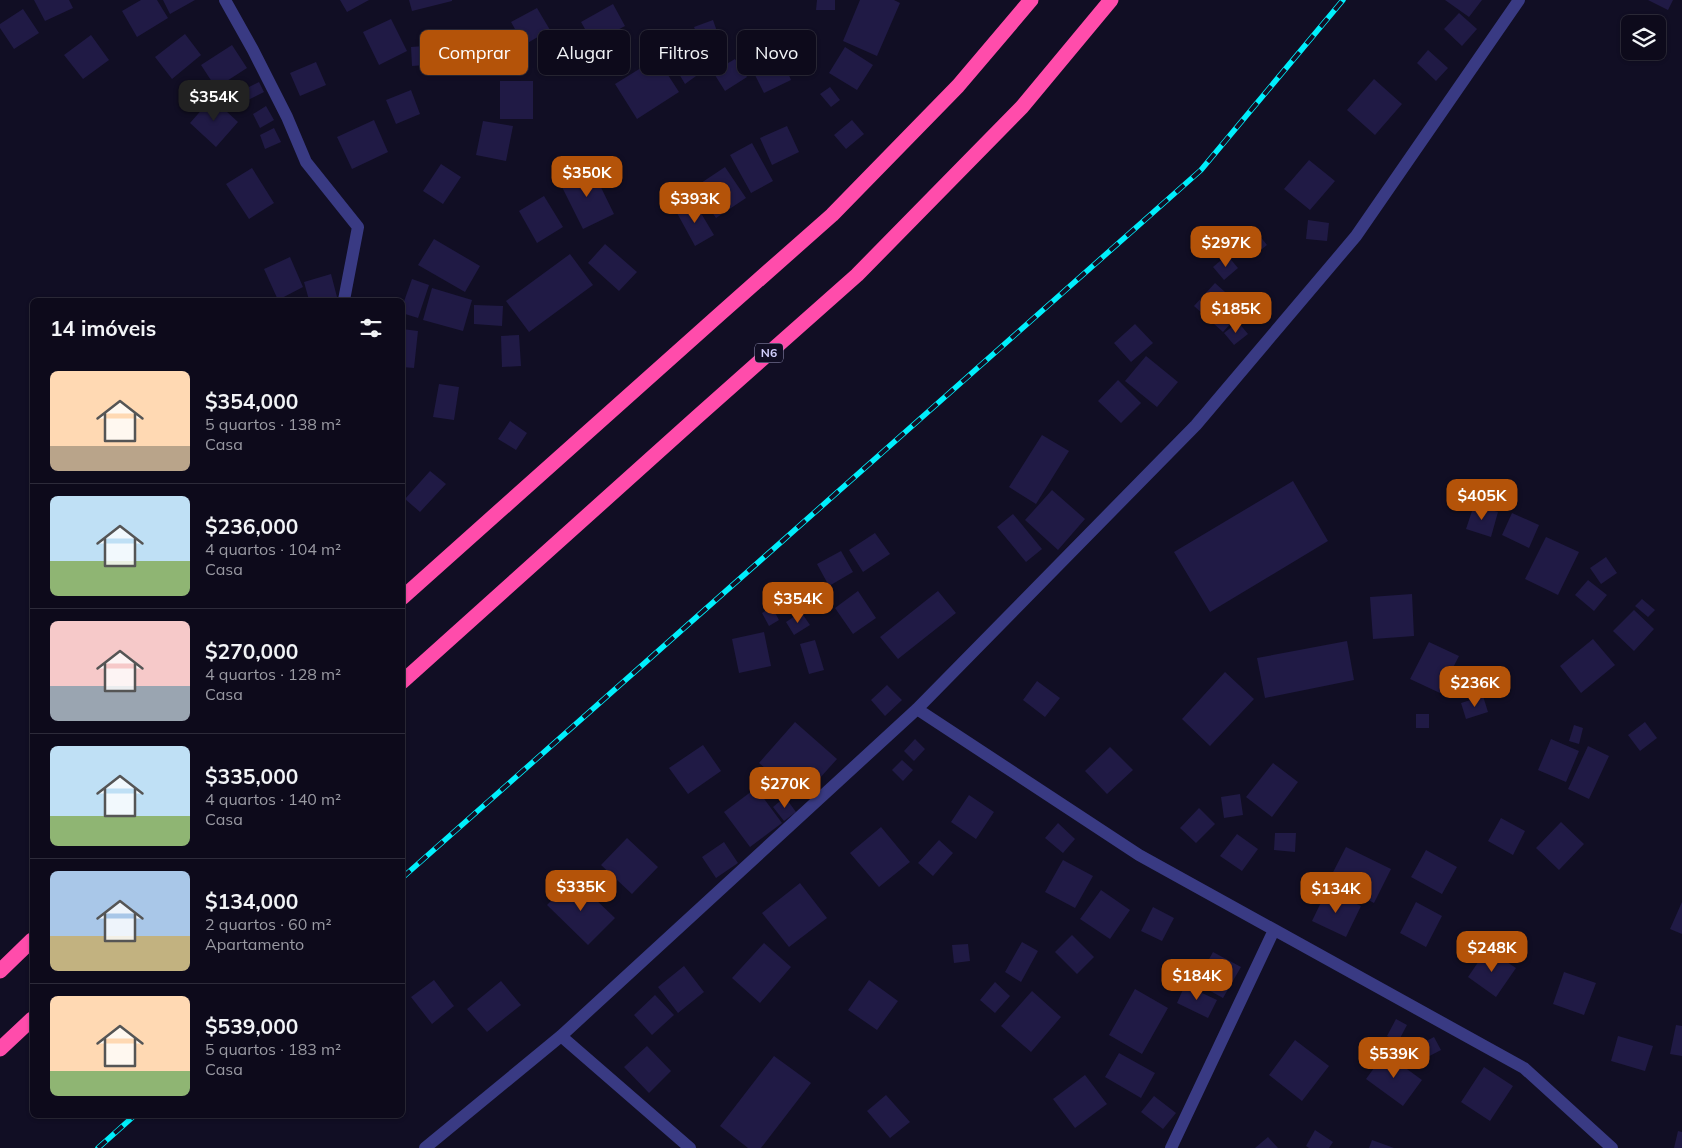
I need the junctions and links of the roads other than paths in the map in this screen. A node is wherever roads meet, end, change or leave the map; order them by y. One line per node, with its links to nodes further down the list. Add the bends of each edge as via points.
1 (225, 0): 5 (street, via 287,117 306,162 358,227)
2 (1031, 0): 6 (highway, via 958,86 832,215)
3 (1110, 0): 7 (highway, N6, via 1022,107 857,275)
4 (1518, 0): 8 (street, via 1356,236 1203,417)
5 (344, 298)
6 (405, 595)
7 (405, 679)
8 (917, 710): 9 (street, via 1139,855); 13 (street)
9 (1274, 930): 17 (street); 18 (street, via 1524,1068)
10 (30, 942): 11 (highway)
11 (0, 970)
12 (30, 1021): 14 (highway)
13 (561, 1036): 15 (street); 16 (street)
14 (0, 1049)
15 (425, 1148)
16 (690, 1148)
17 (1171, 1148)
18 (1612, 1148)

